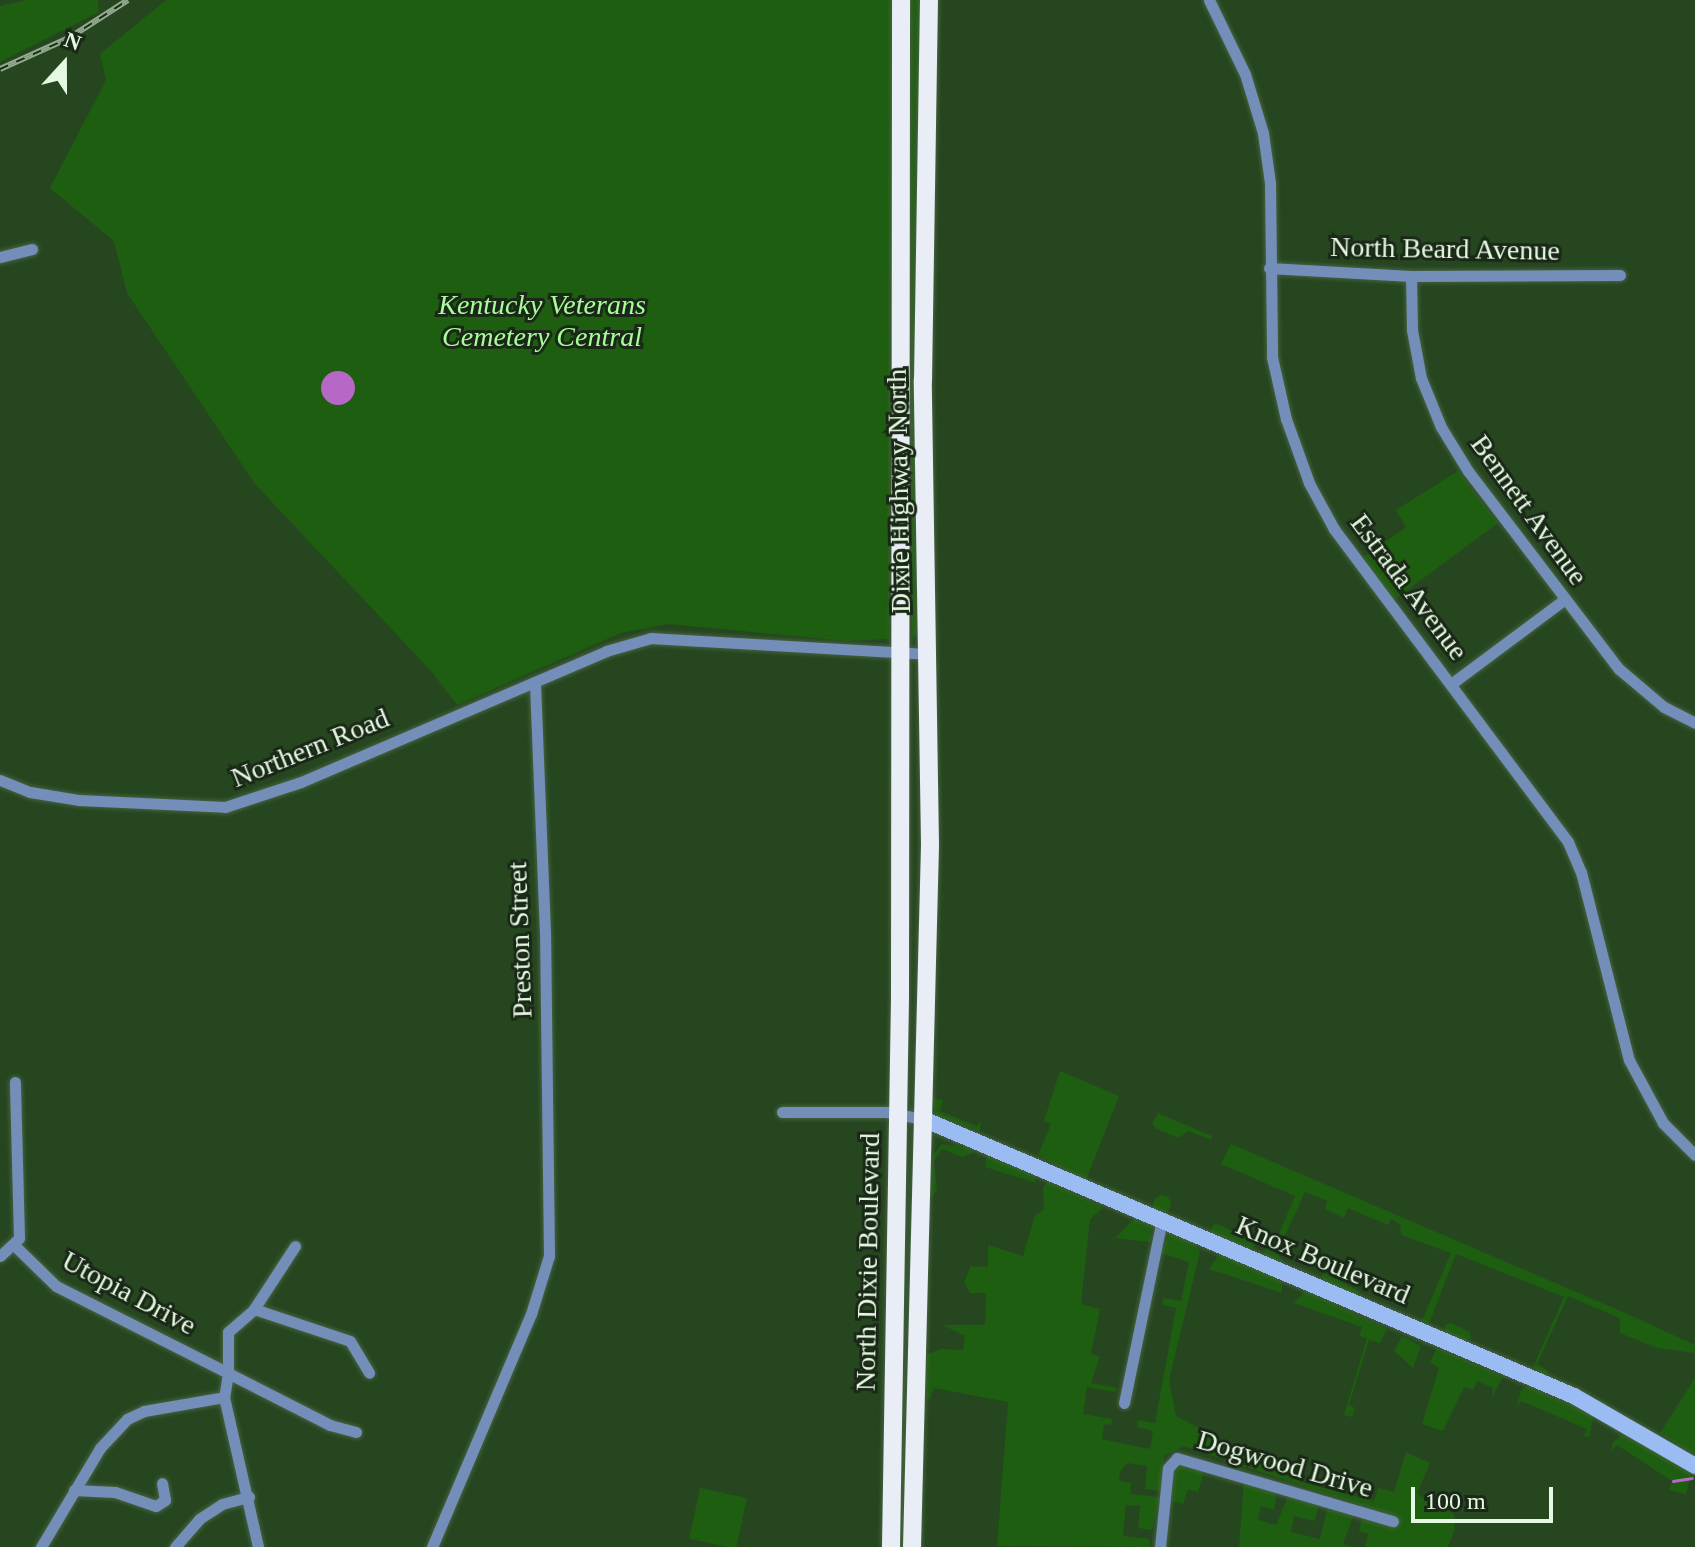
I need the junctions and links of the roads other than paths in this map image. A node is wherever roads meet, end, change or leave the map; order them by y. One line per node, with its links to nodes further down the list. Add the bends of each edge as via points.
1 (901, 0): 10 (highway, Dixie Highway North)
2 (929, 0): 11 (highway, Dixie Highway North, via 923,380)
3 (1209, 0): 6 (street, Estrada Avenue, via 1245,74 1263,133 1270,183)
4 (32, 249): 5 (street)
5 (0, 257)
6 (1269, 268): 8 (street, North Beard Avenue); 13 (street, Estrada Avenue, via 1274,372 1309,483 1334,529)
7 (1620, 275): 8 (street, North Beard Avenue)
8 (1411, 276): 9 (street, Bennett Avenue, via 1415,353 1441,427 1495,510)
9 (1565, 599): 13 (street); 14 (street, Bennett Avenue, via 1632,681)
10 (900, 653): 11 (street); 12 (street, via 666,637 606,651); 16 (highway, Dixie Highway North)
11 (930, 654): 17 (highway, Dixie Highway North)
12 (535, 682): 15 (street, Northern Road, via 301,782 225,807 79,800 30,792); 41 (street, Preston Street, via 549,1256 531,1314)
13 (1451, 684): 22 (street, Estrada Avenue, via 1558,824 1577,858 1629,1060 1663,1123)
14 (1695, 723)
15 (0, 780)
16 (900, 979): 20 (highway, North Dixie Boulevard)
17 (926, 981): 21 (highway, North Dixie Boulevard)
18 (15, 1082): 24 (street)
19 (782, 1112): 20 (street)
20 (899, 1113): 21 (street); 42 (highway, North Dixie Boulevard)
21 (923, 1119): 23 (main road, Knox Boulevard); 43 (highway, North Dixie Boulevard)
22 (1695, 1155)
23 (1162, 1220): 31 (street); 33 (main road, Knox Boulevard, via 1574,1396)
24 (15, 1246): 26 (street); 28 (street, Utopia Drive, via 56,1286)
25 (295, 1246): 27 (street)
26 (0, 1256)
27 (254, 1309): 28 (street, via 228,1332); 29 (street, via 350,1341)
28 (228, 1373): 30 (street); 32 (street, Utopia Drive, via 330,1425)
29 (369, 1373)
30 (224, 1397): 35 (street, via 135,1414 100,1448); 36 (street)
31 (1124, 1403)
32 (356, 1432)
33 (1695, 1466)
34 (162, 1483): 35 (street, via 165,1500 156,1506 115,1492)
35 (74, 1490): 38 (street)
36 (249, 1497): 39 (street, via 222,1504 199,1519); 40 (street)
37 (1393, 1521): 44 (street, Dogwood Drive, via 1177,1458 1168,1468)
38 (41, 1547)
39 (175, 1547)
40 (258, 1547)
41 (432, 1547)
42 (891, 1547)
43 (912, 1547)
44 (1160, 1547)

